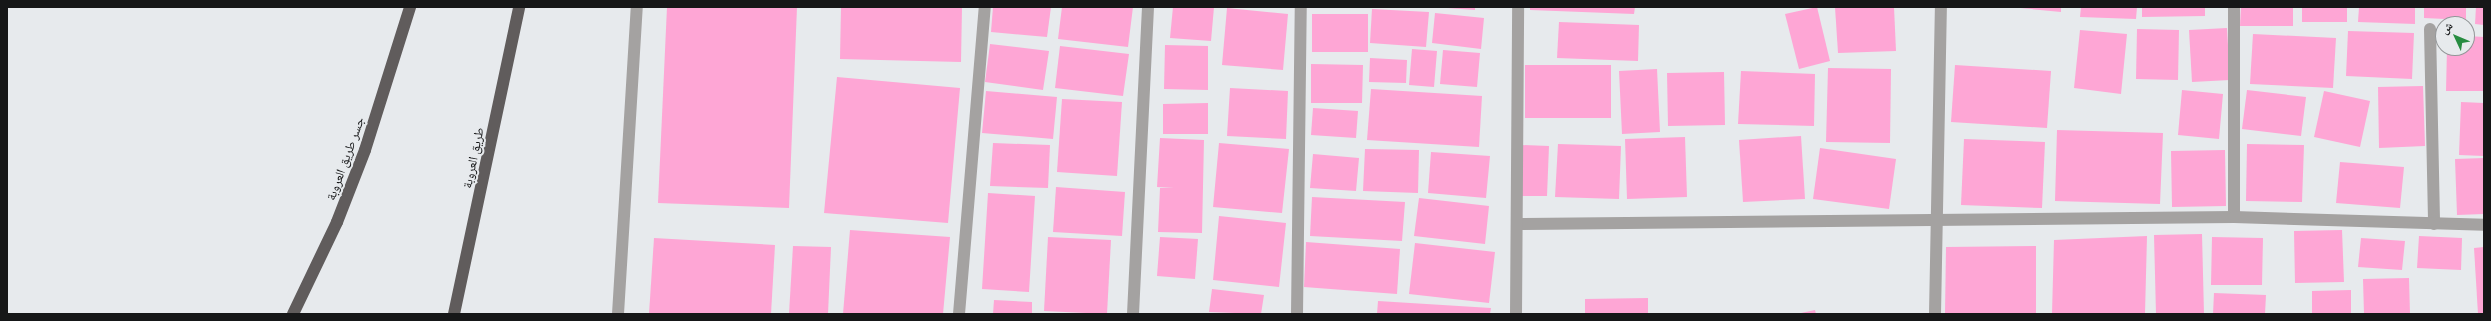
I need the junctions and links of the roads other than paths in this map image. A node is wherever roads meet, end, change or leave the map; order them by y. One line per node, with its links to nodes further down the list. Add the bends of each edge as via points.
1 (410, 7): 16 (highway, جسر طريق العروبة, via 365,150 337,222)
2 (519, 7): 17 (highway, طريق العروبة)
3 (637, 7): 18 (street)
4 (985, 7): 19 (street)
5 (1148, 7): 20 (street)
6 (1301, 7): 21 (street)
7 (1518, 7): 13 (street)
8 (1941, 7): 12 (street)
9 (2234, 7): 11 (street)
10 (2430, 29): 14 (street)
11 (2234, 217): 12 (street); 14 (street)
12 (1937, 220): 13 (street); 23 (street)
13 (1518, 224): 22 (street)
14 (2434, 224): 15 (street)
15 (2484, 225)
16 (293, 314)
17 (454, 314)
18 (618, 314)
19 (958, 314)
20 (1132, 314)
21 (1297, 314)
22 (1516, 314)
23 (1935, 314)

